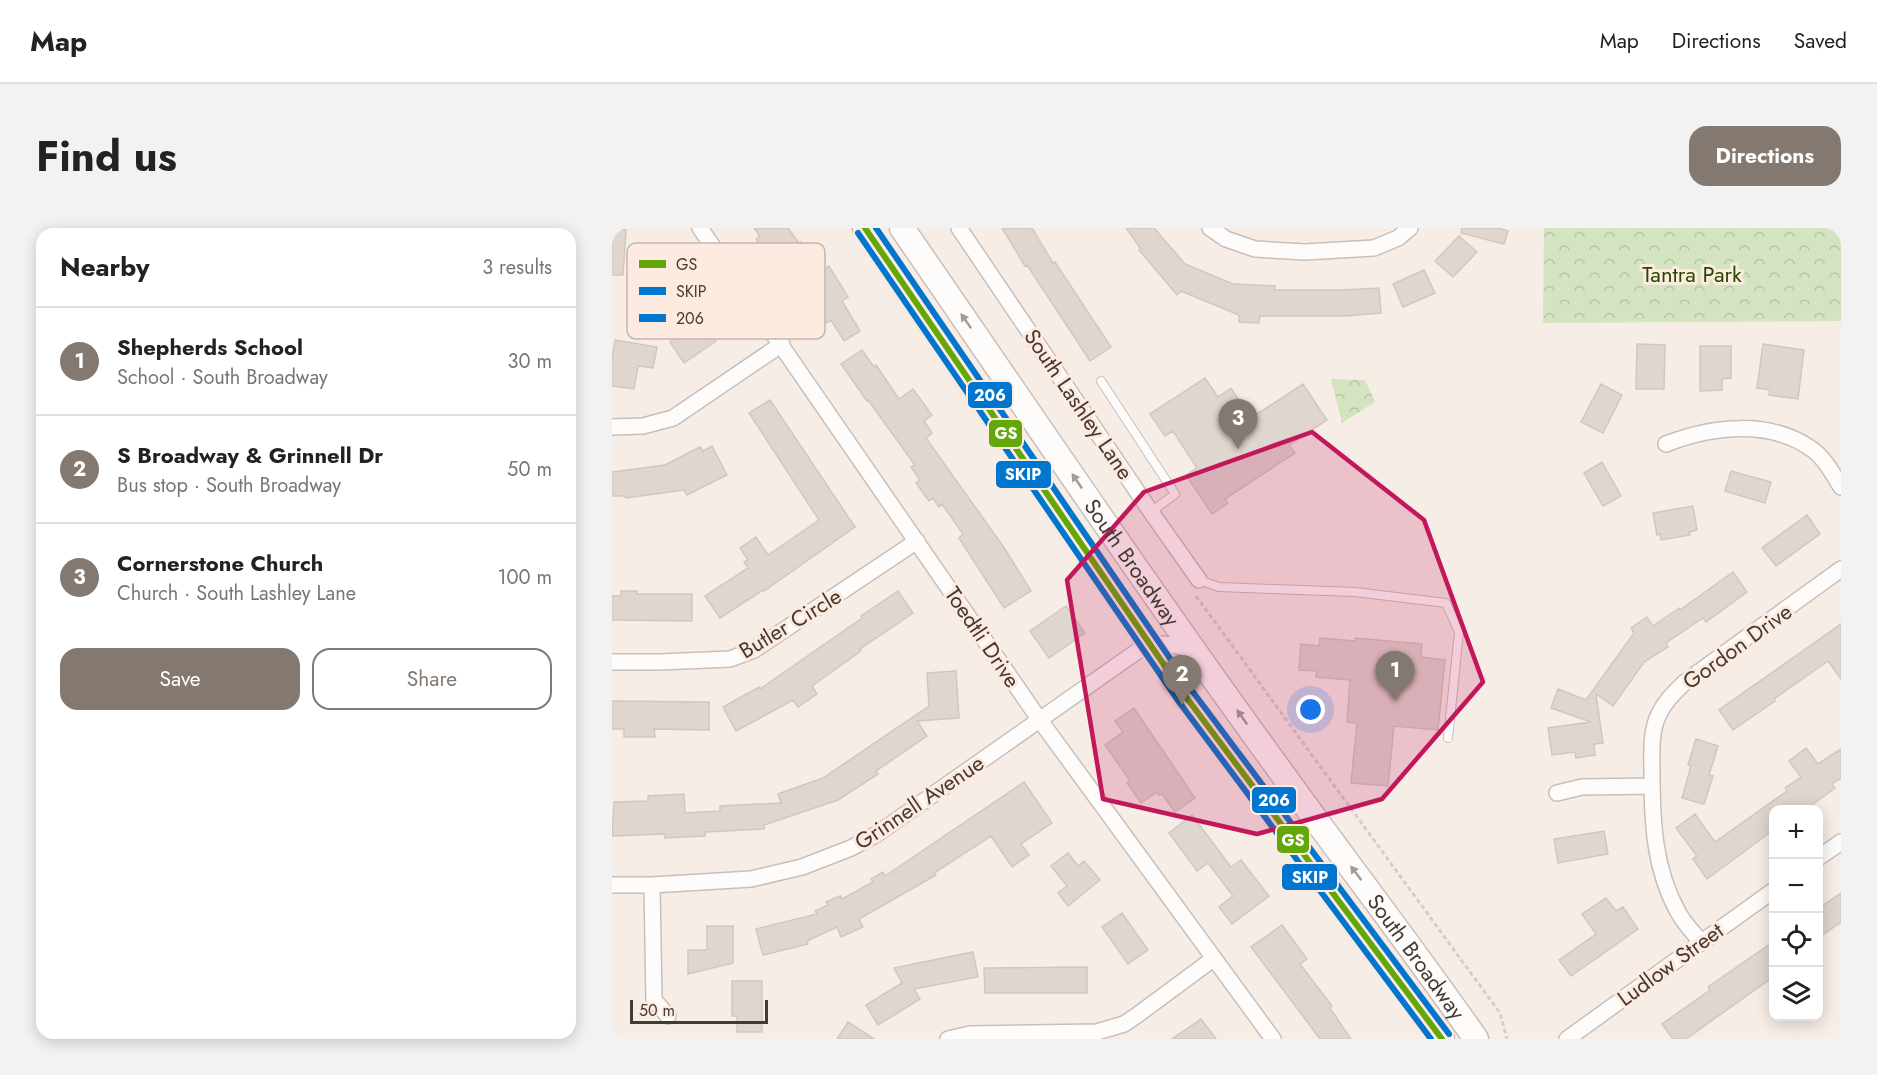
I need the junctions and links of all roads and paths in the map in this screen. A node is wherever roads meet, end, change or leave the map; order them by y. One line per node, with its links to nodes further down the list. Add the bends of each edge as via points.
1 (700, 228): 7 (street, Toedtli Drive)
2 (865, 228): 18 (highway, South Broadway)
3 (903, 228): 19 (highway, South Broadway, one-way to 3)
4 (959, 228): 14 (street, South Lashley Lane)
5 (1210, 228): 6 (street, via 1226,239 1255,249 1305,252 1374,248)
6 (1410, 228)
7 (711, 243)
8 (778, 339): 9 (street, Toedtli Drive)
9 (782, 344): 11 (street, via 674,418 643,426); 15 (street, Toedtli Drive)
10 (1101, 381): 14 (lane, via 1175,495)
11 (612, 427)
12 (1666, 444): 13 (street, via 1711,430 1770,430 1793,437 1814,451)
13 (1841, 487)
14 (1151, 512): 17 (street, South Lashley Lane)
15 (917, 541): 20 (street, Butler Circle, via 751,651 730,659); 21 (street, Toedtli Drive)
16 (1841, 569): 23 (street, Gordon Drive, via 1667,699 1652,744)
17 (1197, 587): 22 (lane, via 1355,592 1446,603 1459,632); 37 (path, via 1500,1013)
18 (1149, 643): 19 (street); 21 (street, Grinnell Avenue); 35 (highway, South Broadway)
19 (1195, 650): 36 (highway, South Broadway, one-way to 19)
20 (612, 662)
21 (1039, 719): 28 (street, Grinnell Avenue, via 877,834 851,848 802,867 751,879); 31 (street, Toedtli Drive)
22 (1448, 738)
23 (1652, 786): 24 (street, via 1582,787); 30 (street, Gordon Drive, via 1655,848 1663,877 1678,913)
24 (1557, 793)
25 (1841, 842): 26 (street)
26 (1823, 855)
27 (612, 885): 28 (street, Grinnell Avenue)
28 (652, 885): 32 (street, via 654,1000)
29 (1769, 893): 30 (street, Ludlow Street)
30 (1700, 941): 38 (street, Ludlow Street)
31 (1213, 959): 33 (street, via 1136,1017 1097,1032 970,1034); 34 (street, Toedtli Drive)
32 (668, 1016)
33 (948, 1039)
34 (1274, 1039)
35 (1442, 1039)
36 (1476, 1039)
37 (1507, 1039)
38 (1567, 1039)

